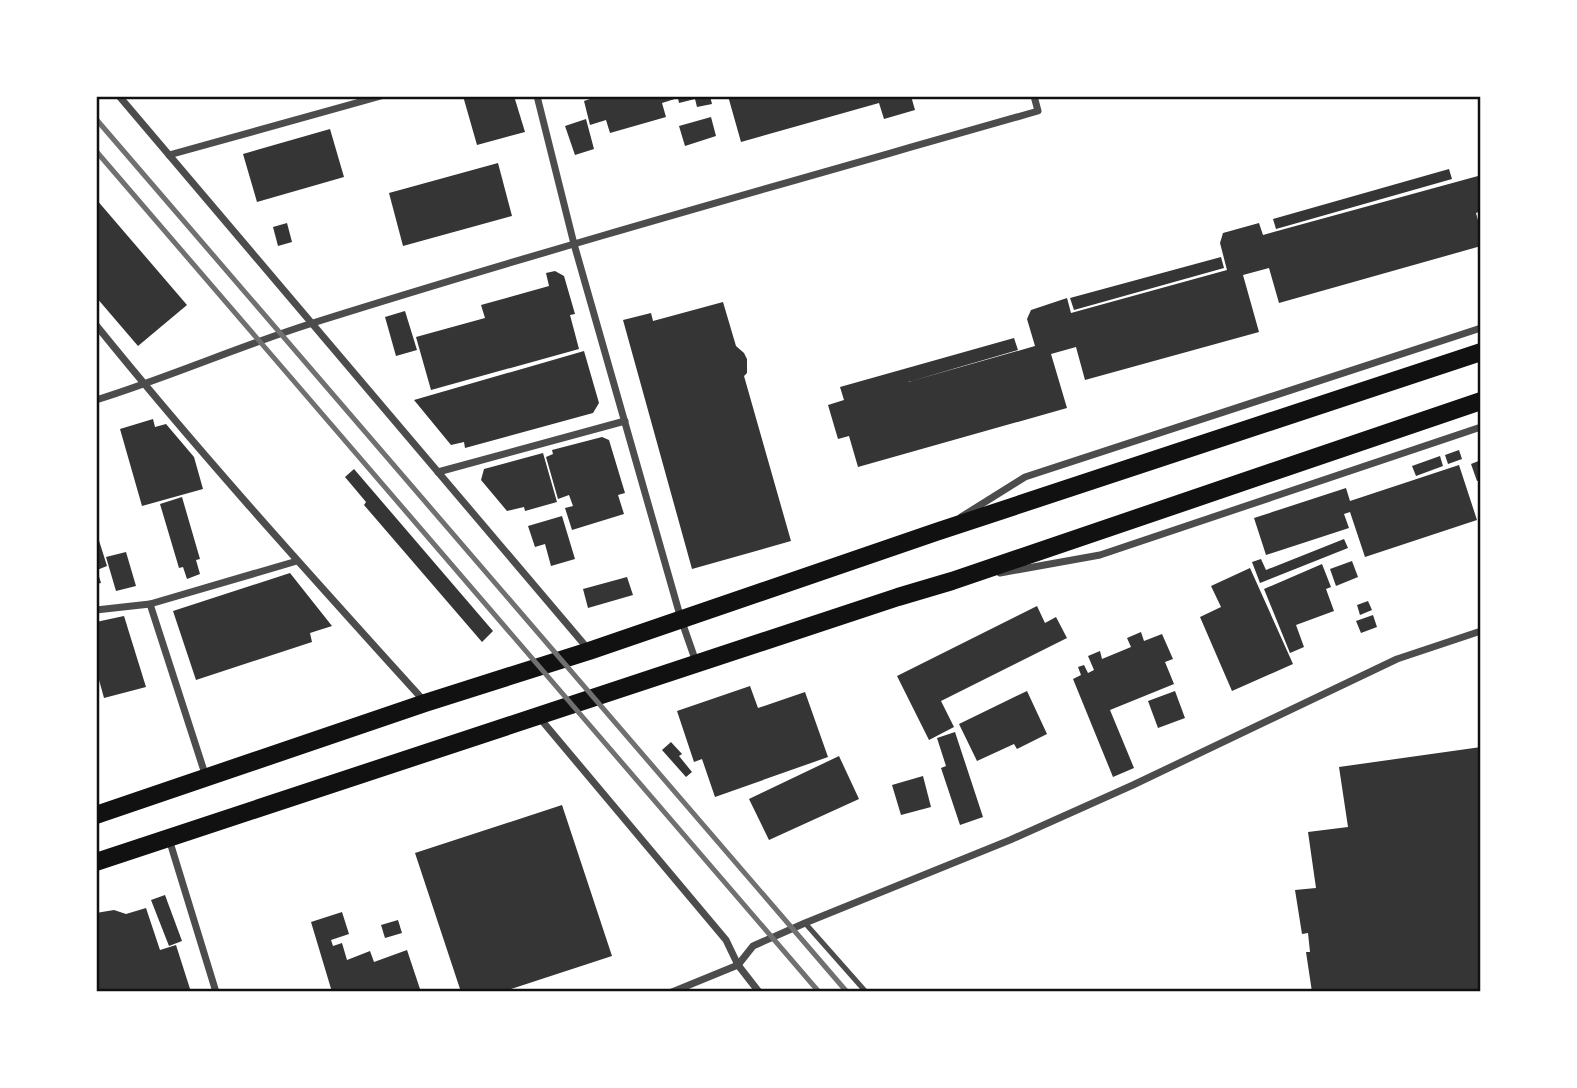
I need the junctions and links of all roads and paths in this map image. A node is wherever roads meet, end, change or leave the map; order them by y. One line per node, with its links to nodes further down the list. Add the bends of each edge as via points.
1 (119, 96): 5 (street)
2 (382, 96): 5 (street)
3 (537, 96): 6 (street)
4 (1034, 96): 6 (street, via 1038,111)
5 (169, 155): 7 (street)
6 (574, 244): 7 (street); 14 (street)
7 (312, 323): 11 (street); 16 (street)
8 (96, 325): 11 (street)
9 (1481, 328): 17 (street, via 1025,477)
10 (1481, 352): 17 (main road)
11 (145, 385): 12 (street); 18 (street)
12 (96, 400)
13 (1481, 401): 19 (main road)
14 (625, 421): 16 (street); 22 (street)
15 (1481, 427): 19 (street, via 1100,555)
16 (438, 472): 24 (street)
17 (936, 532): 22 (main road)
18 (297, 561): 20 (street); 26 (street)
19 (952, 582): 25 (main road)
20 (150, 604): 21 (street); 28 (street)
21 (96, 610)
22 (681, 619): 24 (main road); 25 (street)
23 (1481, 631): 32 (street, via 1397,659 1096,801)
24 (589, 651): 26 (main road)
25 (696, 663): 27 (main road)
26 (425, 703): 28 (main road)
27 (537, 715): 30 (main road); 33 (street, via 726,940)
28 (206, 779): 29 (main road)
29 (96, 815)
30 (169, 838): 31 (main road); 34 (street)
31 (96, 862)
32 (805, 923): 33 (street, via 753,946); 37 (lane)
33 (738, 965): 35 (street); 36 (street)
34 (216, 992)
35 (672, 992)
36 (759, 992)
37 (866, 992)

